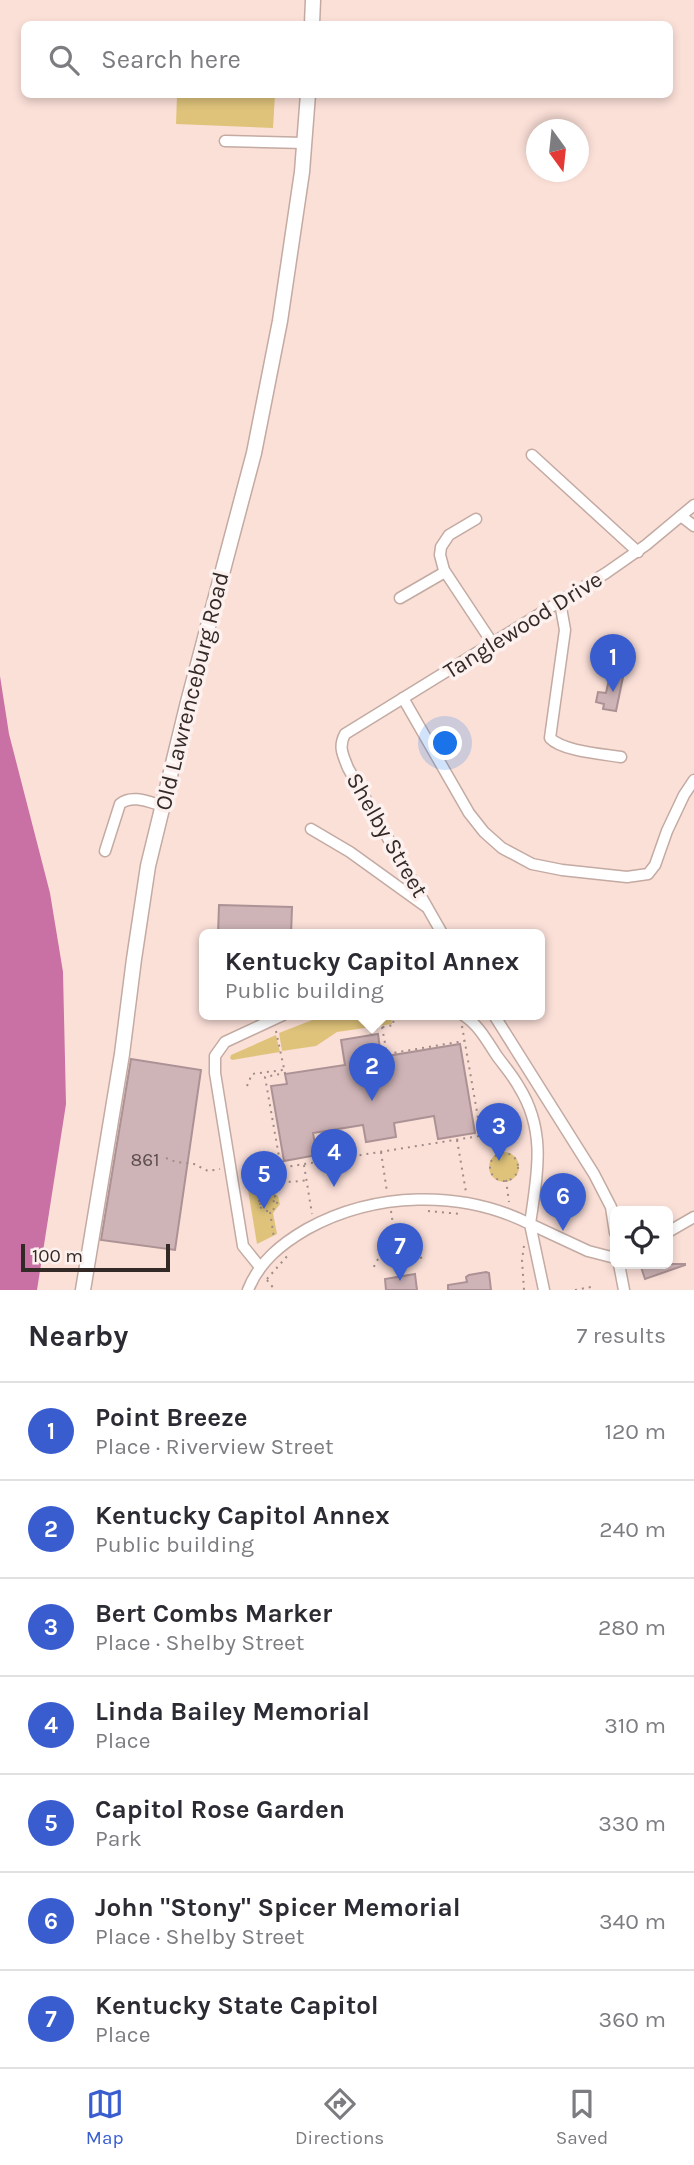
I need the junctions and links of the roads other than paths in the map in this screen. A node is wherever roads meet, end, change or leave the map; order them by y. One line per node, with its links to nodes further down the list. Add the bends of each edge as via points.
1 (313, 0): 2 (main road)
2 (312, 21)
3 (309, 98): 5 (main road, Old Lawrenceburg Road)
4 (225, 141): 5 (street)
5 (304, 143): 20 (main road, Old Lawrenceburg Road, via 286,286 258,433)
6 (532, 455): 11 (street)
7 (694, 505): 8 (street, Tanglewood Drive)
8 (681, 516): 10 (street); 11 (street, Tanglewood Drive)
9 (476, 519): 12 (street, via 444,541 440,555)
10 (694, 526)
11 (638, 552): 14 (street, Tanglewood Drive)
12 (445, 572): 13 (street); 15 (street)
13 (400, 598)
14 (560, 602): 15 (street, Tanglewood Drive); 18 (street, via 565,630 550,738 566,747)
15 (493, 644): 16 (street, Tanglewood Drive)
16 (403, 698): 17 (street, Tanglewood Drive); 19 (street, via 476,823 502,848 532,864 627,877 648,874 684,795)
17 (345, 734): 23 (street, Shelby Street, via 340,747 348,768)
18 (621, 757)
19 (693, 785)
20 (163, 806): 22 (street, via 125,800); 37 (main road, Old Lawrenceburg Road, via 148,866)
21 (311, 829): 23 (street)
22 (105, 851)
23 (428, 907): 24 (street, Shelby Street)
24 (440, 929)
25 (272, 1020): 36 (street, via 225,1042 215,1056 243,1246)
26 (471, 1020): 28 (street)
27 (497, 1020): 29 (street)
28 (533, 1114): 29 (street); 32 (street, via 539,1155)
29 (559, 1116): 30 (street)
30 (610, 1206)
31 (694, 1217): 33 (street)
32 (530, 1224): 34 (street); 36 (street, via 511,1214 468,1204 389,1200 314,1225 276,1249); 39 (street)
33 (673, 1229)
34 (610, 1257)
35 (620, 1269): 40 (street)
36 (262, 1271): 38 (street)
37 (82, 1290)
38 (248, 1290)
39 (544, 1290)
40 (624, 1290)

